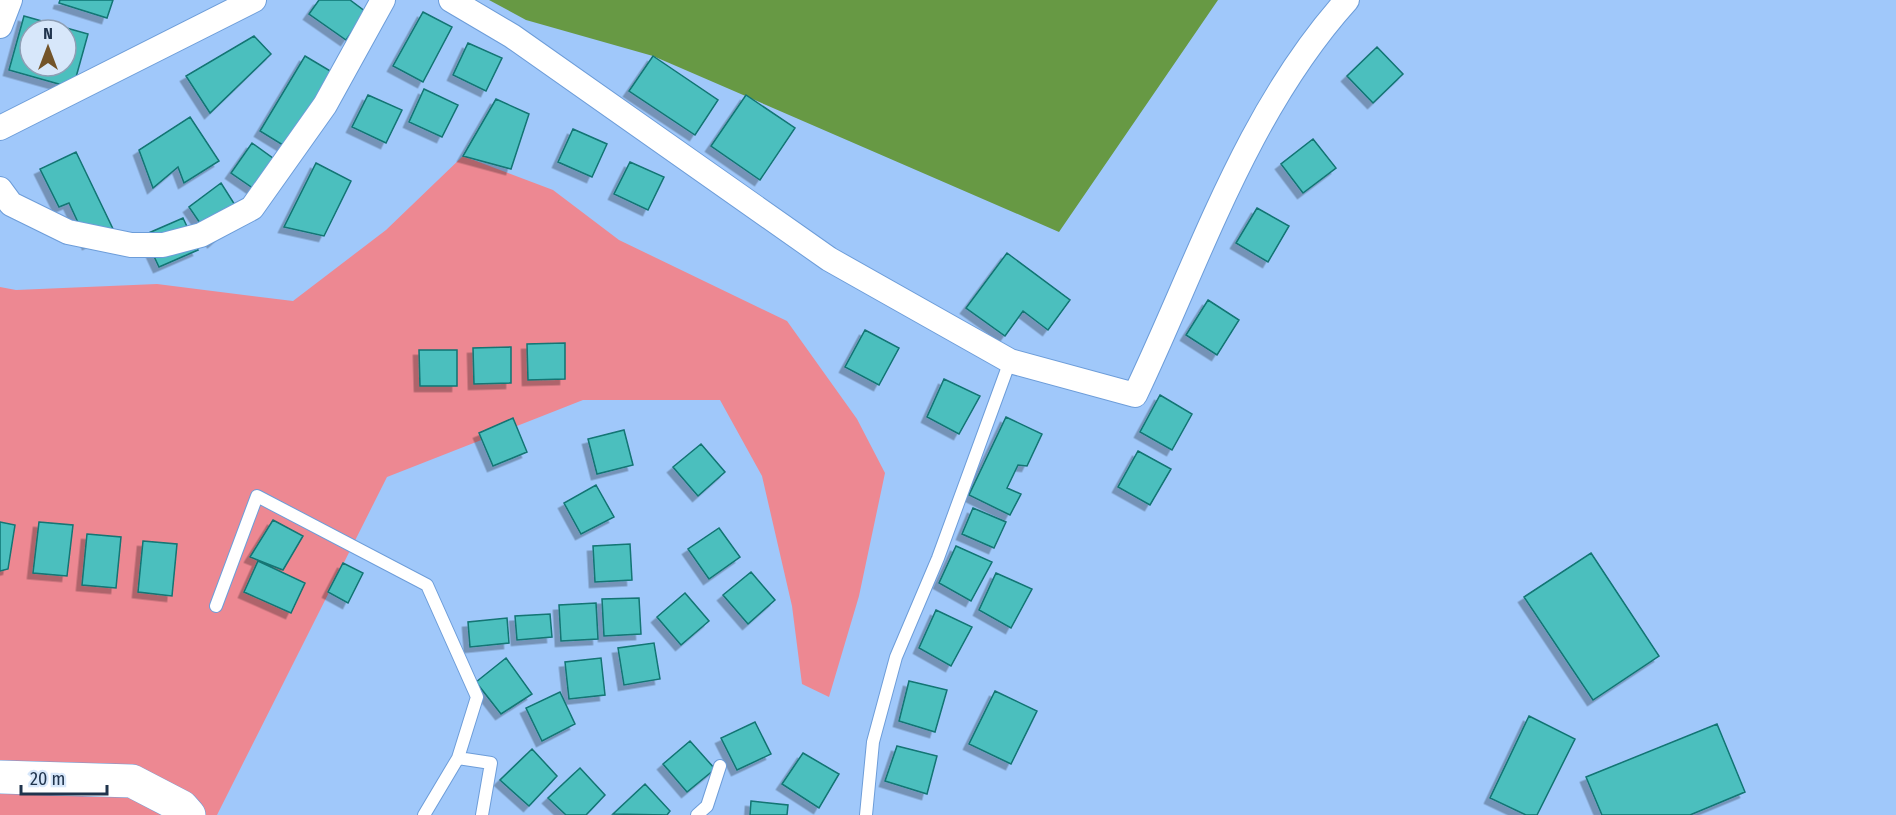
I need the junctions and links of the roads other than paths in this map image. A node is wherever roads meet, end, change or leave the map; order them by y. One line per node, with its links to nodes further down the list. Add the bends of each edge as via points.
1 (10, 0): 6 (street)
2 (254, 0): 7 (street)
3 (383, 0): 8 (street, via 325,105 252,208 201,235 163,245 131,245 68,232 11,204)
4 (451, 0): 9 (street, via 512,36 829,259)
5 (1347, 0): 9 (street, via 1318,32 1234,173 1135,395)
6 (0, 26)
7 (0, 128)
8 (0, 189)
9 (1010, 361): 18 (lane, via 938,558 896,657 873,742)
10 (216, 606): 11 (lane, via 256,496 427,585 477,697)
11 (458, 758): 15 (lane); 16 (lane, via 491,763)
12 (720, 766): 17 (lane, via 707,806)
13 (0, 777): 14 (main road, via 132,781 182,807)
14 (189, 815)
15 (424, 815)
16 (482, 815)
17 (697, 815)
18 (866, 815)

